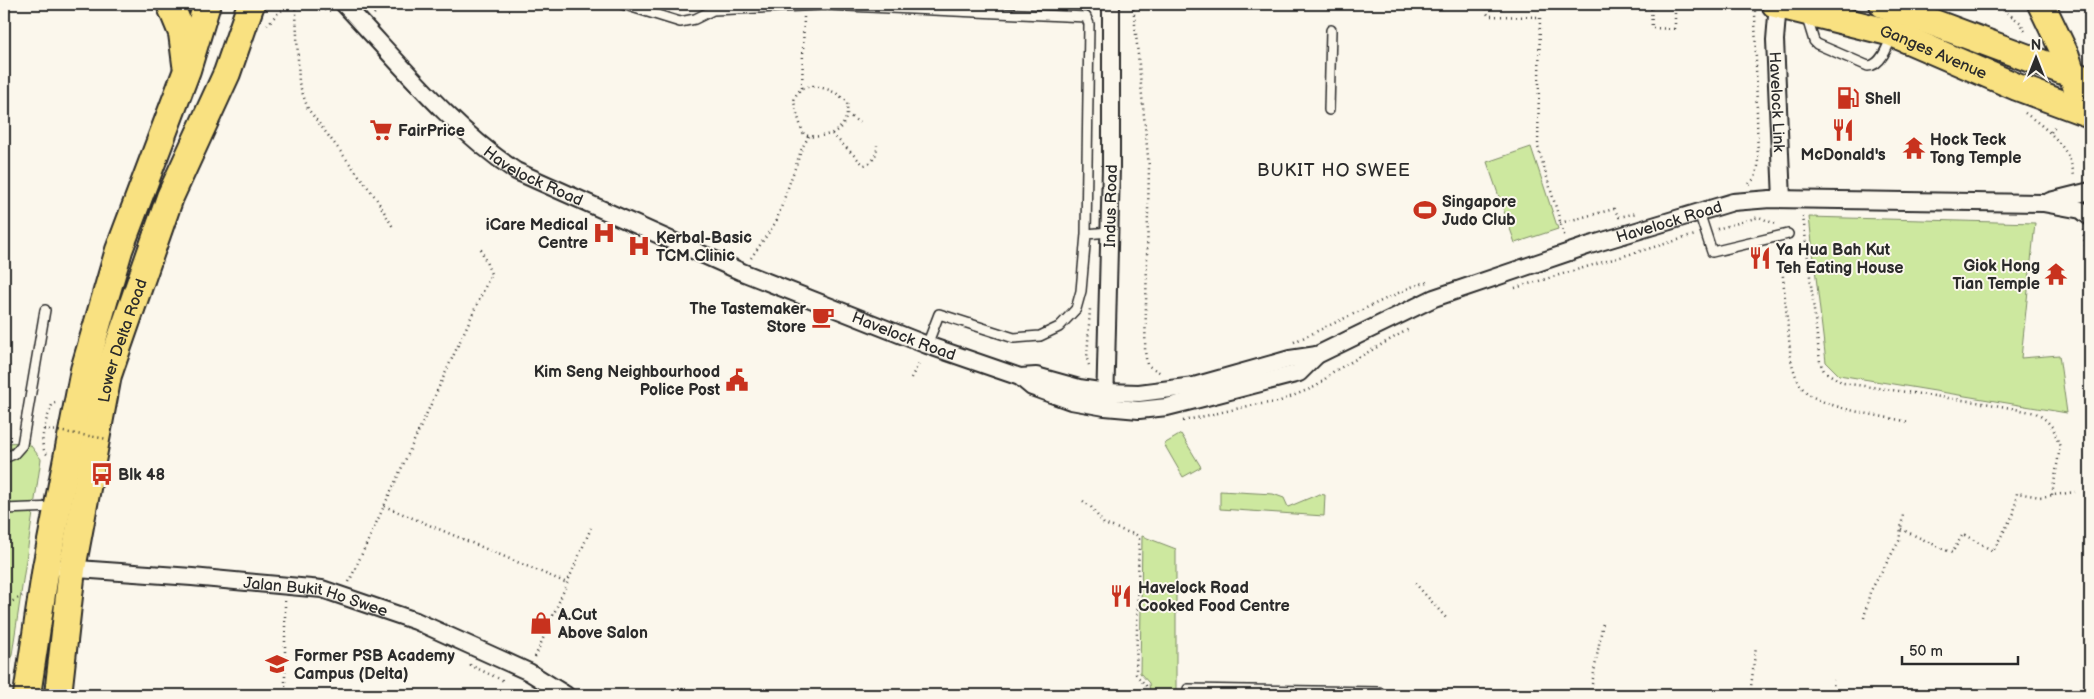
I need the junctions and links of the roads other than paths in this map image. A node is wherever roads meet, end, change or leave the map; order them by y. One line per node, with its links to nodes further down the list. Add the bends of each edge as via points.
1 (170, 4): 15 (main road, via 182,32)
2 (207, 4): 15 (main road, Lower Delta Road)
3 (251, 4): 12 (main road, Lower Delta Road)
4 (268, 4): 12 (main road)
5 (344, 4): 28 (street, Havelock Road, via 441,107 494,156 516,171 742,272)
6 (622, 4): 25 (lane, via 680,22 713,10 804,6 1086,17 1089,24)
7 (1111, 4): 24 (street, Indus Road)
8 (1884, 4): 16 (main road, Ganges Avenue)
9 (2041, 4): 16 (main road)
10 (1768, 5): 11 (main road, Ganges Avenue); 20 (street, Havelock Link, via 1775,49)
11 (1804, 10): 14 (main road, Ganges Avenue); 14 (lane, via 1817,44 1868,66 1879,62)
12 (243, 30): 34 (main road, Lower Delta Road, via 227,73 170,196 108,375)
13 (1331, 30): 17 (lane)
14 (1892, 33): 18 (main road, Ganges Avenue)
15 (187, 70): 31 (main road, Lower Delta Road, via 119,250 84,370)
16 (2081, 78): 18 (main road)
17 (1329, 110)
18 (2089, 117)
19 (2090, 191): 21 (street, Havelock Road)
20 (1782, 199): 21 (street, Havelock Road); 22 (street, Havelock Road, via 1732,202)
21 (2043, 203): 23 (street, Havelock Road, via 2080,210)
22 (1699, 212): 26 (lane, via 1712,252); 29 (street, Havelock Road, via 1434,298 1317,355 1290,358 1194,386)
23 (2085, 221)
24 (1110, 232): 25 (lane); 29 (street, Indus Road)
25 (1086, 234): 28 (lane, via 1081,291 1076,309 1059,327 1040,336 1014,338 939,314)
26 (1784, 235)
27 (45, 310): 30 (lane, via 22,445 14,454)
28 (927, 345): 29 (street, Havelock Road, via 1020,377 1036,376)
29 (1105, 400)
30 (4, 458)
31 (58, 507): 32 (lane); 33 (main road, Lower Delta Road)
32 (4, 509)
33 (46, 567): 34 (street, Jalan Bukit Ho Swee); 36 (main road, Lower Delta Road)
34 (72, 569): 35 (street, Jalan Bukit Ho Swee, via 312,587 343,594 416,621 528,672); 37 (main road, Lower Delta Road)
35 (561, 693)
36 (27, 695)
37 (58, 695)
38 (1188, 695): 39 (lane, via 1188,689 1379,692)
39 (1379, 695)

